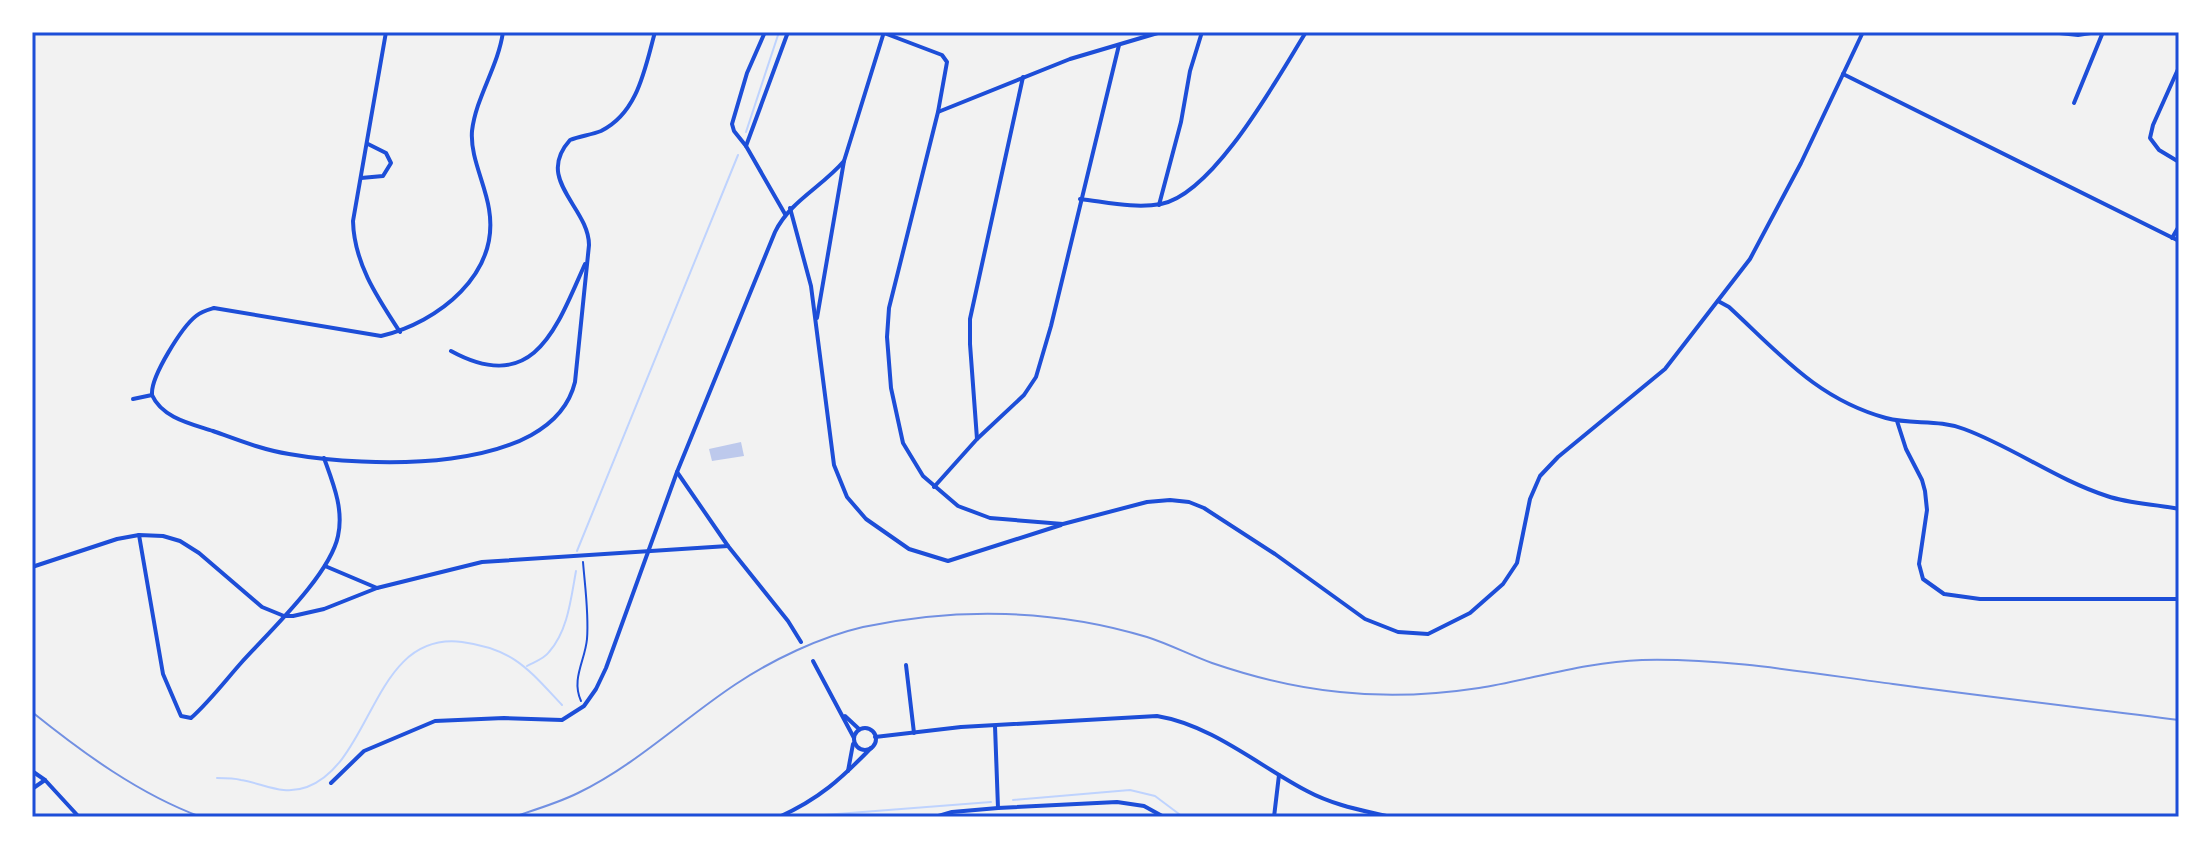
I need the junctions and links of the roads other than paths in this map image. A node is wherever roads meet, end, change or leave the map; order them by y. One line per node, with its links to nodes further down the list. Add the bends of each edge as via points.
1 (386, 32): 19 (street)
2 (503, 32): 34 (street, via 472,135 489,207 485,256 453,300)
3 (655, 32): 31 (street, via 625,113 599,132 570,140 559,159 565,193 589,238)
4 (765, 32): 20 (street, via 732,120)
5 (788, 32): 20 (street)
6 (884, 32): 18 (street, via 946,60); 21 (street)
7 (1161, 32): 13 (street)
8 (1202, 32): 25 (street)
9 (1306, 32): 25 (street, via 1268,94 1209,172 1181,197)
10 (1863, 32): 15 (street)
11 (2050, 32): 12 (street)
12 (2100, 32): 17 (street)
13 (1119, 45): 16 (street); 24 (street)
14 (2179, 67): 22 (street, via 2153,125 2151,142)
15 (1843, 74): 29 (street); 32 (street, via 1769,227)
16 (1023, 77): 18 (street); 39 (street, via 970,319)
17 (2074, 103)
18 (938, 112): 42 (street, via 889,308 887,337 903,443)
19 (368, 144): 23 (street); 23 (street, via 386,153 391,163 383,176)
20 (746, 146): 27 (street)
21 (844, 161): 26 (street); 33 (street)
22 (2179, 162)
23 (361, 178): 34 (street, via 353,221 357,254)
24 (1080, 199): 25 (street); 39 (street, via 1036,377)
25 (1159, 205)
26 (790, 208): 27 (street); 33 (street)
27 (785, 214): 41 (street)
28 (2179, 226): 29 (street)
29 (2172, 238): 30 (street)
30 (2179, 241)
31 (586, 262): 35 (street, via 554,332 533,354 495,366); 40 (street, via 572,396 551,422 522,439 470,456 397,462)
32 (1718, 301): 38 (street, via 1826,394); 44 (street, via 1665,369 1540,476 1517,563 1503,584 1470,613 1428,634 1398,632 1365,619 1197,504 1147,502)
33 (817, 320): 44 (street, via 834,465 847,497 866,519 909,549 948,561)
34 (400, 332): 36 (street, via 363,335 203,310 154,377)
35 (451, 351)
36 (152, 395): 37 (street); 40 (street, via 180,420 264,448)
37 (133, 399)
38 (1897, 421): 43 (street, via 1947,423 2108,497); 51 (street, via 1925,491 1919,564 1923,579 1944,594 1980,599)
39 (977, 439): 42 (street)
40 (324, 458): 48 (street, via 337,493 340,526)
41 (677, 472): 46 (street); 47 (street)
42 (934, 487): 44 (street, via 976,514)
43 (2179, 509)
44 (1063, 524)
45 (139, 535): 49 (street); 52 (street, via 180,541 262,607); 52 (street, via 163,674 181,716 191,718)
46 (728, 546): 47 (street); 53 (street)
47 (649, 551): 50 (street, via 482,562); 67 (street, via 606,668 584,706 562,720 428,723 364,751)
48 (325, 566): 50 (street); 52 (street)
49 (32, 567)
50 (377, 588): 52 (street, via 314,612)
51 (2179, 599)
52 (284, 616)
53 (801, 642)
54 (813, 661): 56 (street)
55 (906, 665): 59 (street)
56 (840, 711): 58 (street); 61 (street)
57 (995, 726): 59 (street); 65 (street, via 1157,716 1203,731); 69 (street)
58 (859, 730): 60 (street, via 867,729); 61 (street)
59 (914, 733): 60 (street)
60 (875, 737): 62 (street)
61 (854, 740): 62 (street, via 861,750); 64 (street)
62 (871, 748): 64 (street)
63 (32, 771): 66 (street)
64 (848, 773): 71 (street, via 811,803)
65 (1279, 775): 74 (street); 75 (street, via 1325,800)
66 (45, 780): 68 (street); 70 (street)
67 (331, 783)
68 (32, 789)
69 (998, 808): 72 (street); 73 (street, via 1134,803)
70 (79, 817)
71 (779, 817)
72 (935, 817)
73 (1164, 817)
74 (1274, 817)
75 (1390, 817)

